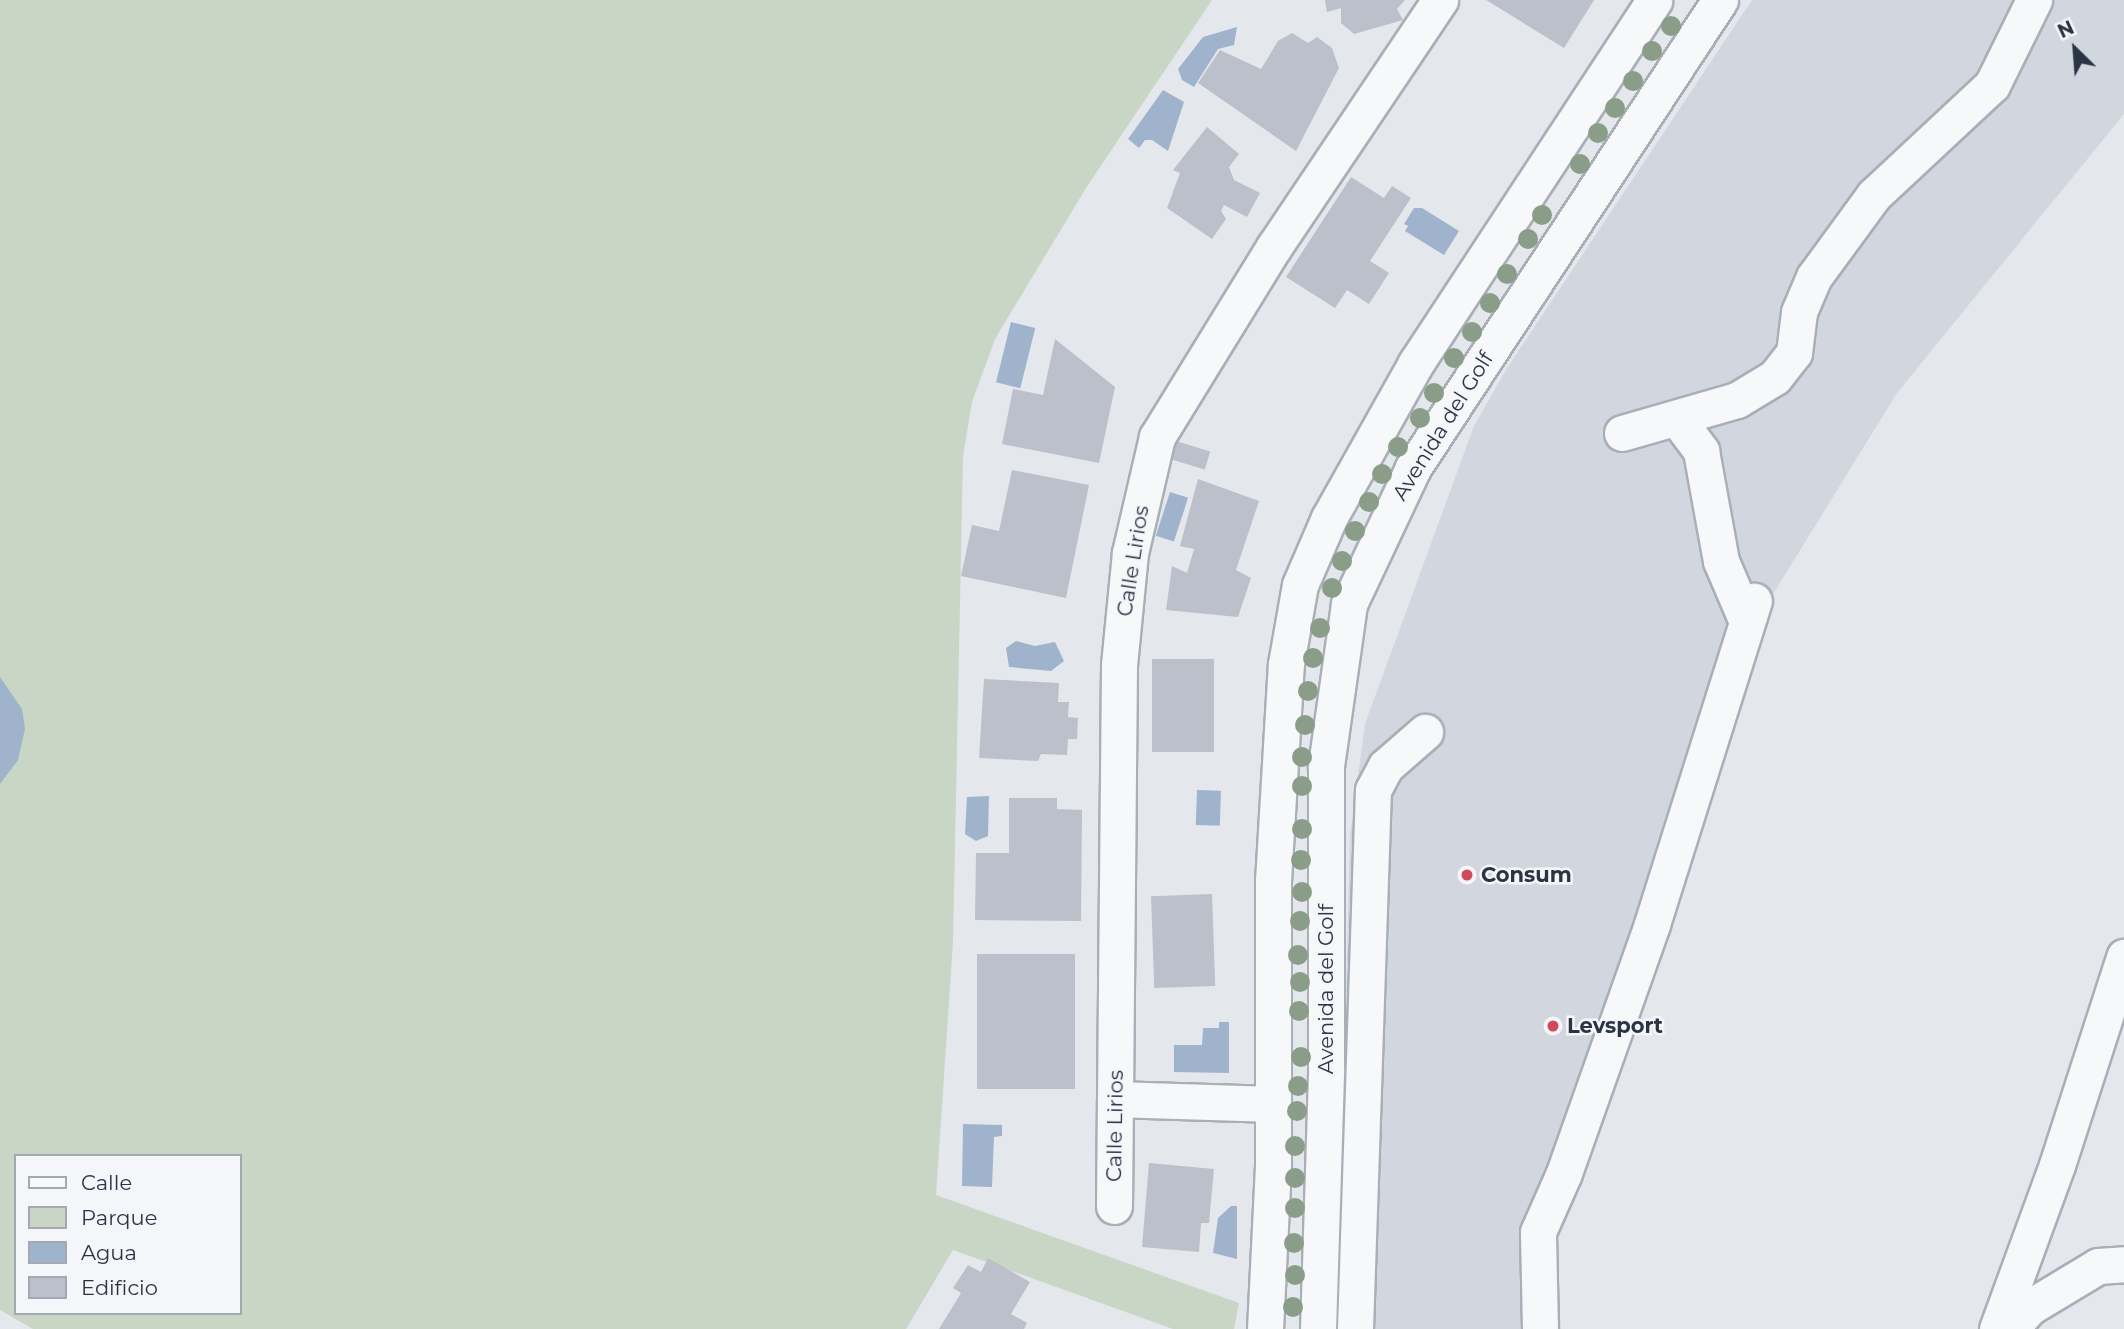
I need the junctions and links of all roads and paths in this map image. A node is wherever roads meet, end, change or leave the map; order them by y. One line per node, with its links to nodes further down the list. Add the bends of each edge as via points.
1 (1440, 0): 9 (street, Calle Lirios, via 1275,247 1157,437 1130,553 1119,665)
2 (1654, 0): 10 (street, via 1416,363 1329,517 1300,585 1286,664 1273,881)
3 (1720, 0): 14 (street, Avenida del Golf, via 1413,468 1349,604 1326,766 1326,1082)
4 (2034, 0): 5 (street, via 1992,85 1874,195 1814,277 1799,313 1794,353 1774,377 1737,400)
5 (1678, 420): 6 (street); 16 (street, via 1701,451 1721,561 1751,611 1648,937 1564,1173 1538,1232)
6 (1622, 433)
7 (1425, 732): 15 (street, via 1386,766 1373,790)
8 (2124, 957): 17 (street, via 2057,1166)
9 (1115, 1099): 10 (street); 11 (street, Calle Lirios)
10 (1273, 1104): 13 (street)
11 (1114, 1206)
12 (2124, 1264): 18 (street, via 2098,1266 2030,1307)
13 (1265, 1329)
14 (1318, 1329)
15 (1355, 1329)
16 (1540, 1329)
17 (1997, 1329)
18 (2010, 1329)

